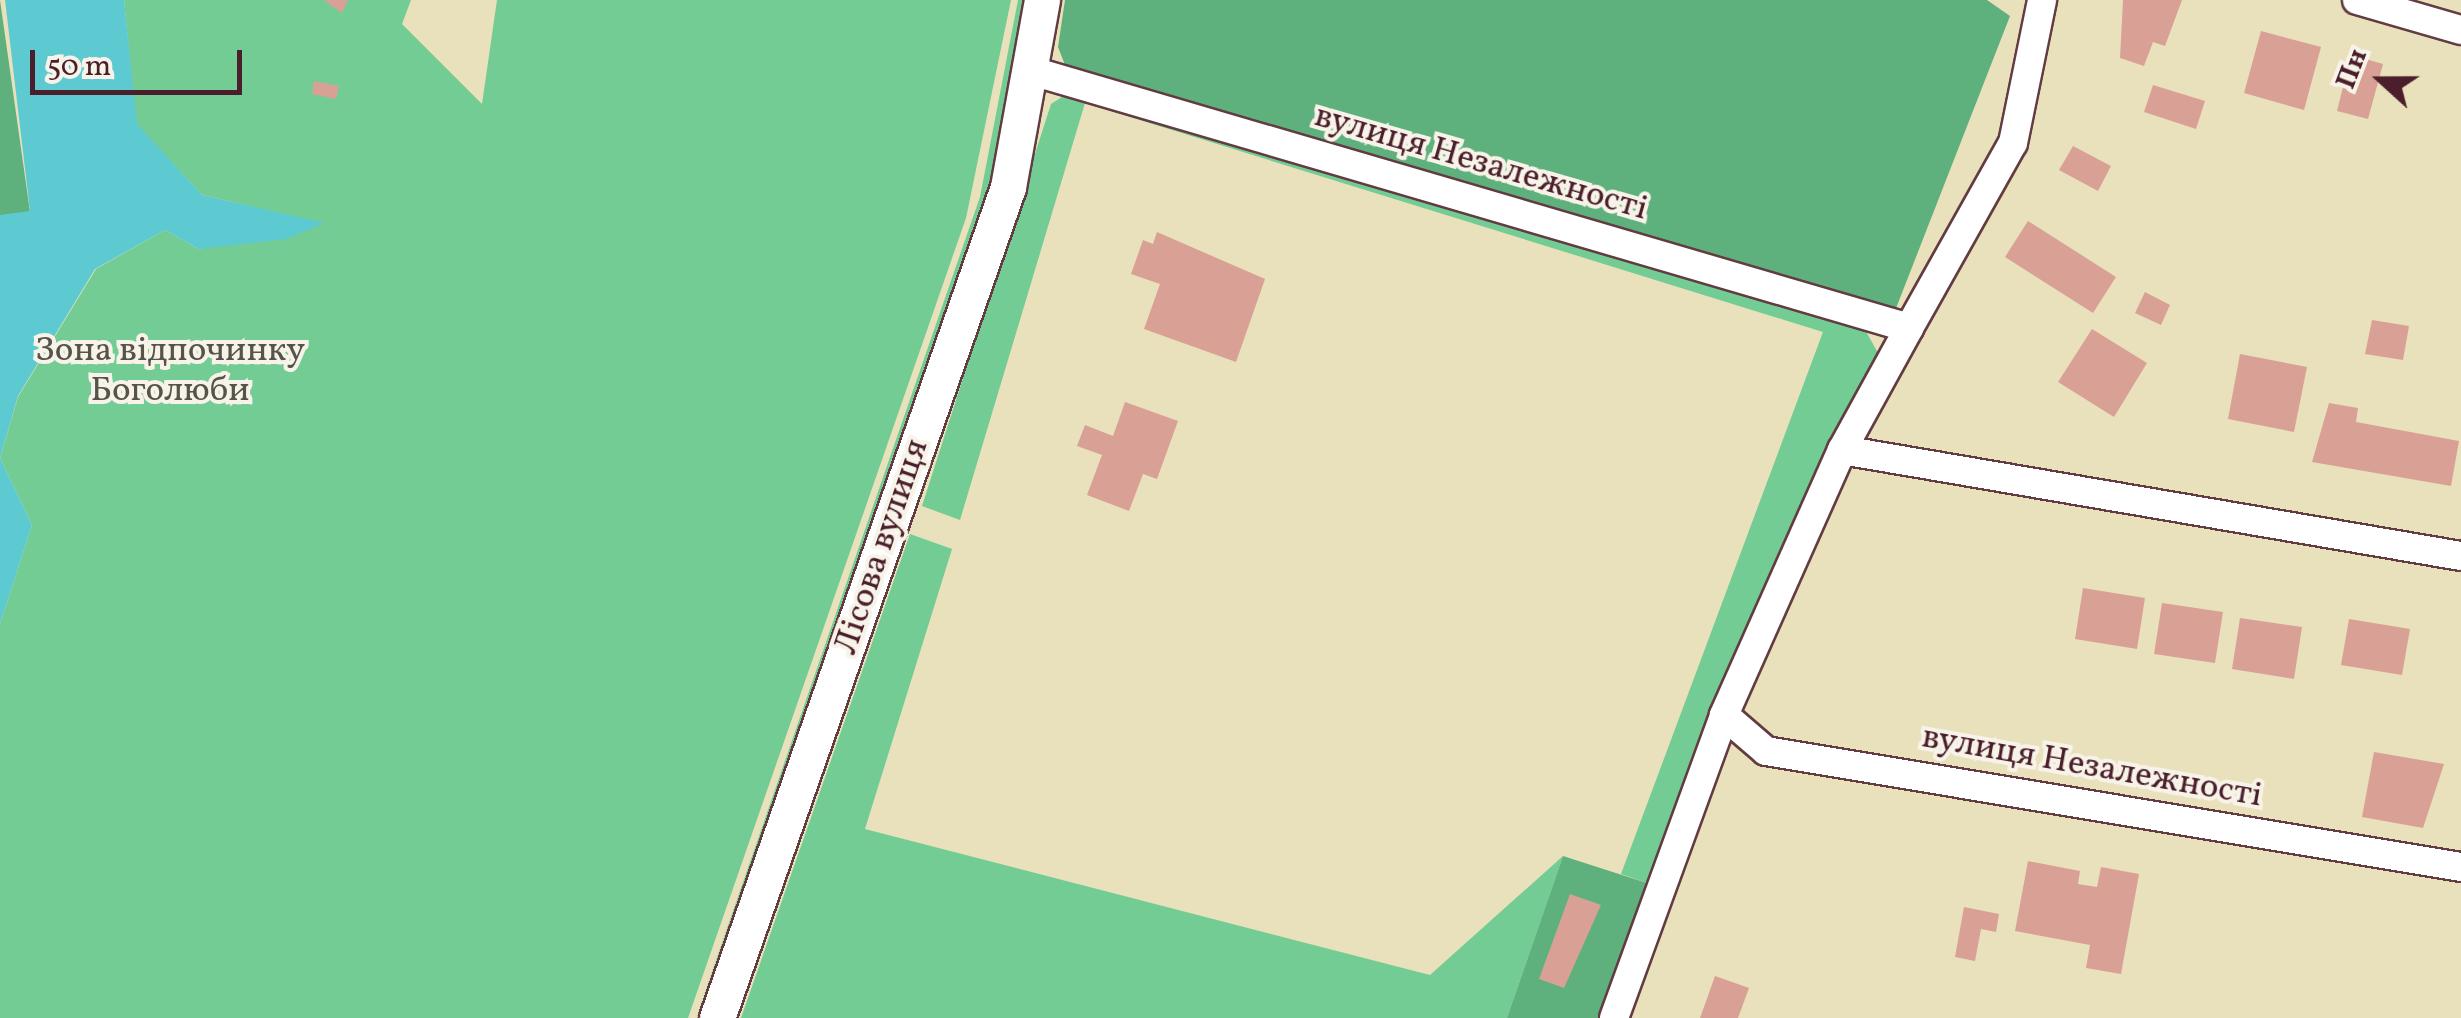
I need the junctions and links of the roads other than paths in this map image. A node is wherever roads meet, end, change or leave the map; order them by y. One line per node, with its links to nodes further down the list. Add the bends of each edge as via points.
1 (1042, 0): 5 (street, Лісова вулиця)
2 (2042, 0): 6 (street, via 2013,143)
3 (2356, 0): 4 (street)
4 (2461, 30)
5 (1032, 71): 6 (street, вулиця Незалежності); 11 (street, Лісова вулиця, via 1008,187)
6 (1909, 328): 7 (street)
7 (1842, 450): 8 (street); 9 (street)
8 (2461, 556)
9 (1724, 715): 10 (street, вулиця Незалежності, via 1766,751); 12 (street)
10 (2461, 867)
11 (717, 1018)
12 (1614, 1018)

